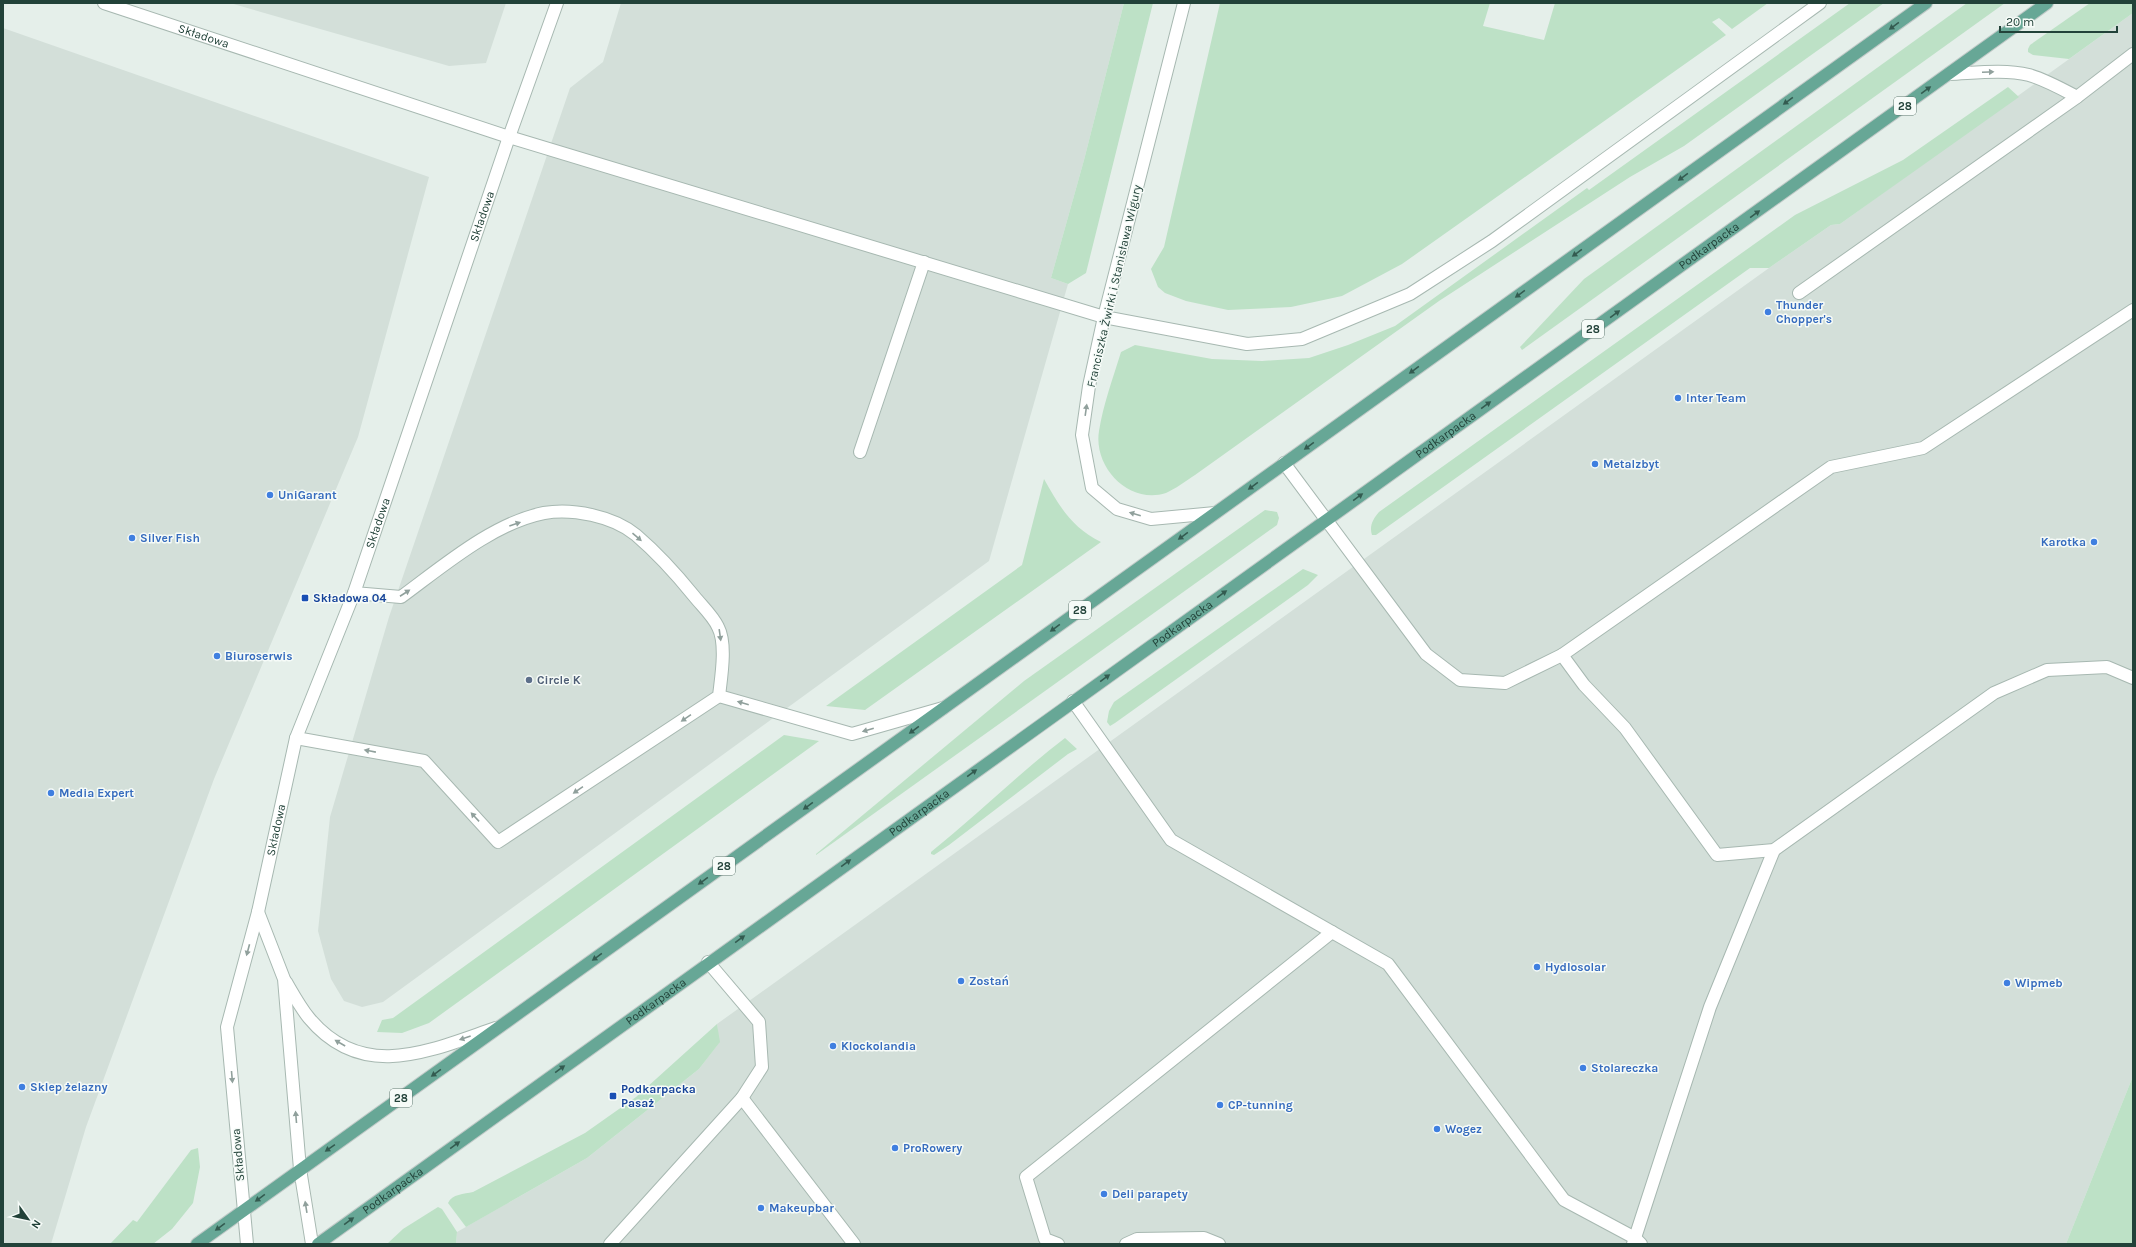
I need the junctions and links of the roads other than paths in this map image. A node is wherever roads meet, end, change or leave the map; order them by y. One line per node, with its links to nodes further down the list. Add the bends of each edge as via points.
1 (104, 3): 10 (street, Składowa)
2 (557, 3): 10 (street, Składowa)
3 (1184, 3): 14 (street, Franciszka Żwirki i Stanisława Wigury)
4 (1820, 3): 14 (street, via 1492,241 1410,294 1302,339 1247,344)
5 (1926, 3): 16 (main road, 28, one-way to 16)
6 (2047, 3): 8 (main road, Podkarpacka / 28)
7 (2133, 54): 9 (street)
8 (1949, 74): 9 (street, one-way to 9, via 2000,72 2028,75); 18 (main road, Podkarpacka / 28, one-way to 8)
9 (2077, 96): 12 (street)
10 (510, 137): 11 (street); 19 (street, Składowa)
11 (924, 262): 14 (street); 15 (street)
12 (1799, 293)
13 (2133, 310): 20 (street, via 1923,448 1830,467)
14 (1104, 317): 17 (street, Franciszka Żwirki i Stanisława Wigury, one-way to 14, via 1152,519 1117,509 1092,488 1082,435 1089,386)
15 (860, 452)
16 (1284, 463): 17 (main road, 28, one-way to 17); 18 (street)
17 (1215, 513): 24 (main road, 28, one-way to 24)
18 (1326, 520): 20 (street, via 1426,654 1460,680 1505,683); 23 (main road, Podkarpacka / 28, one-way to 18)
19 (354, 593): 22 (street, one-way to 22, via 401,597 469,547 505,527 543,514 569,511 614,522 635,534 680,579 719,628 724,662); 25 (street, Składowa)
20 (1562, 655): 26 (street, via 1584,685 1625,728 1717,855)
21 (2133, 678): 26 (street, via 2106,667 2048,670 1994,693)
22 (719, 696): 24 (street, one-way to 22, via 852,734); 25 (street, one-way to 25, via 498,842 424,761)
23 (1073, 701): 28 (street, via 1172,840); 29 (main road, Podkarpacka / 28, one-way to 23)
24 (946, 707): 31 (main road, 28, one-way to 31)
25 (296, 738): 27 (street, Składowa)
26 (1774, 850): 35 (street, via 1710,1007)
27 (258, 912): 30 (street); 34 (street, Składowa, one-way to 34, via 227,1027)
28 (1332, 932): 35 (street, via 1388,964 1564,1200); 42 (street, via 1026,1177 1045,1239)
29 (708, 962): 32 (street, via 759,1022 762,1067); 39 (main road, Podkarpacka / 28, one-way to 29)
30 (284, 979): 31 (street, one-way to 30, via 414,1054 387,1057 366,1054 340,1044 322,1031 309,1018); 33 (street, one-way to 30)
31 (501, 1026): 33 (main road, 28, one-way to 33)
32 (742, 1098): 40 (street); 41 (street)
33 (300, 1169): 34 (main road, 28, one-way to 34); 38 (street, one-way to 33)
34 (243, 1211): 36 (main road, 28, one-way to 36); 37 (street, Składowa)
35 (1636, 1242)
36 (197, 1244)
37 (247, 1244)
38 (312, 1244)
39 (318, 1244)
40 (610, 1244)
41 (854, 1244)
42 (1058, 1244)
43 (1126, 1244): 44 (street, via 1137,1239 1204,1238)
44 (1219, 1244)

